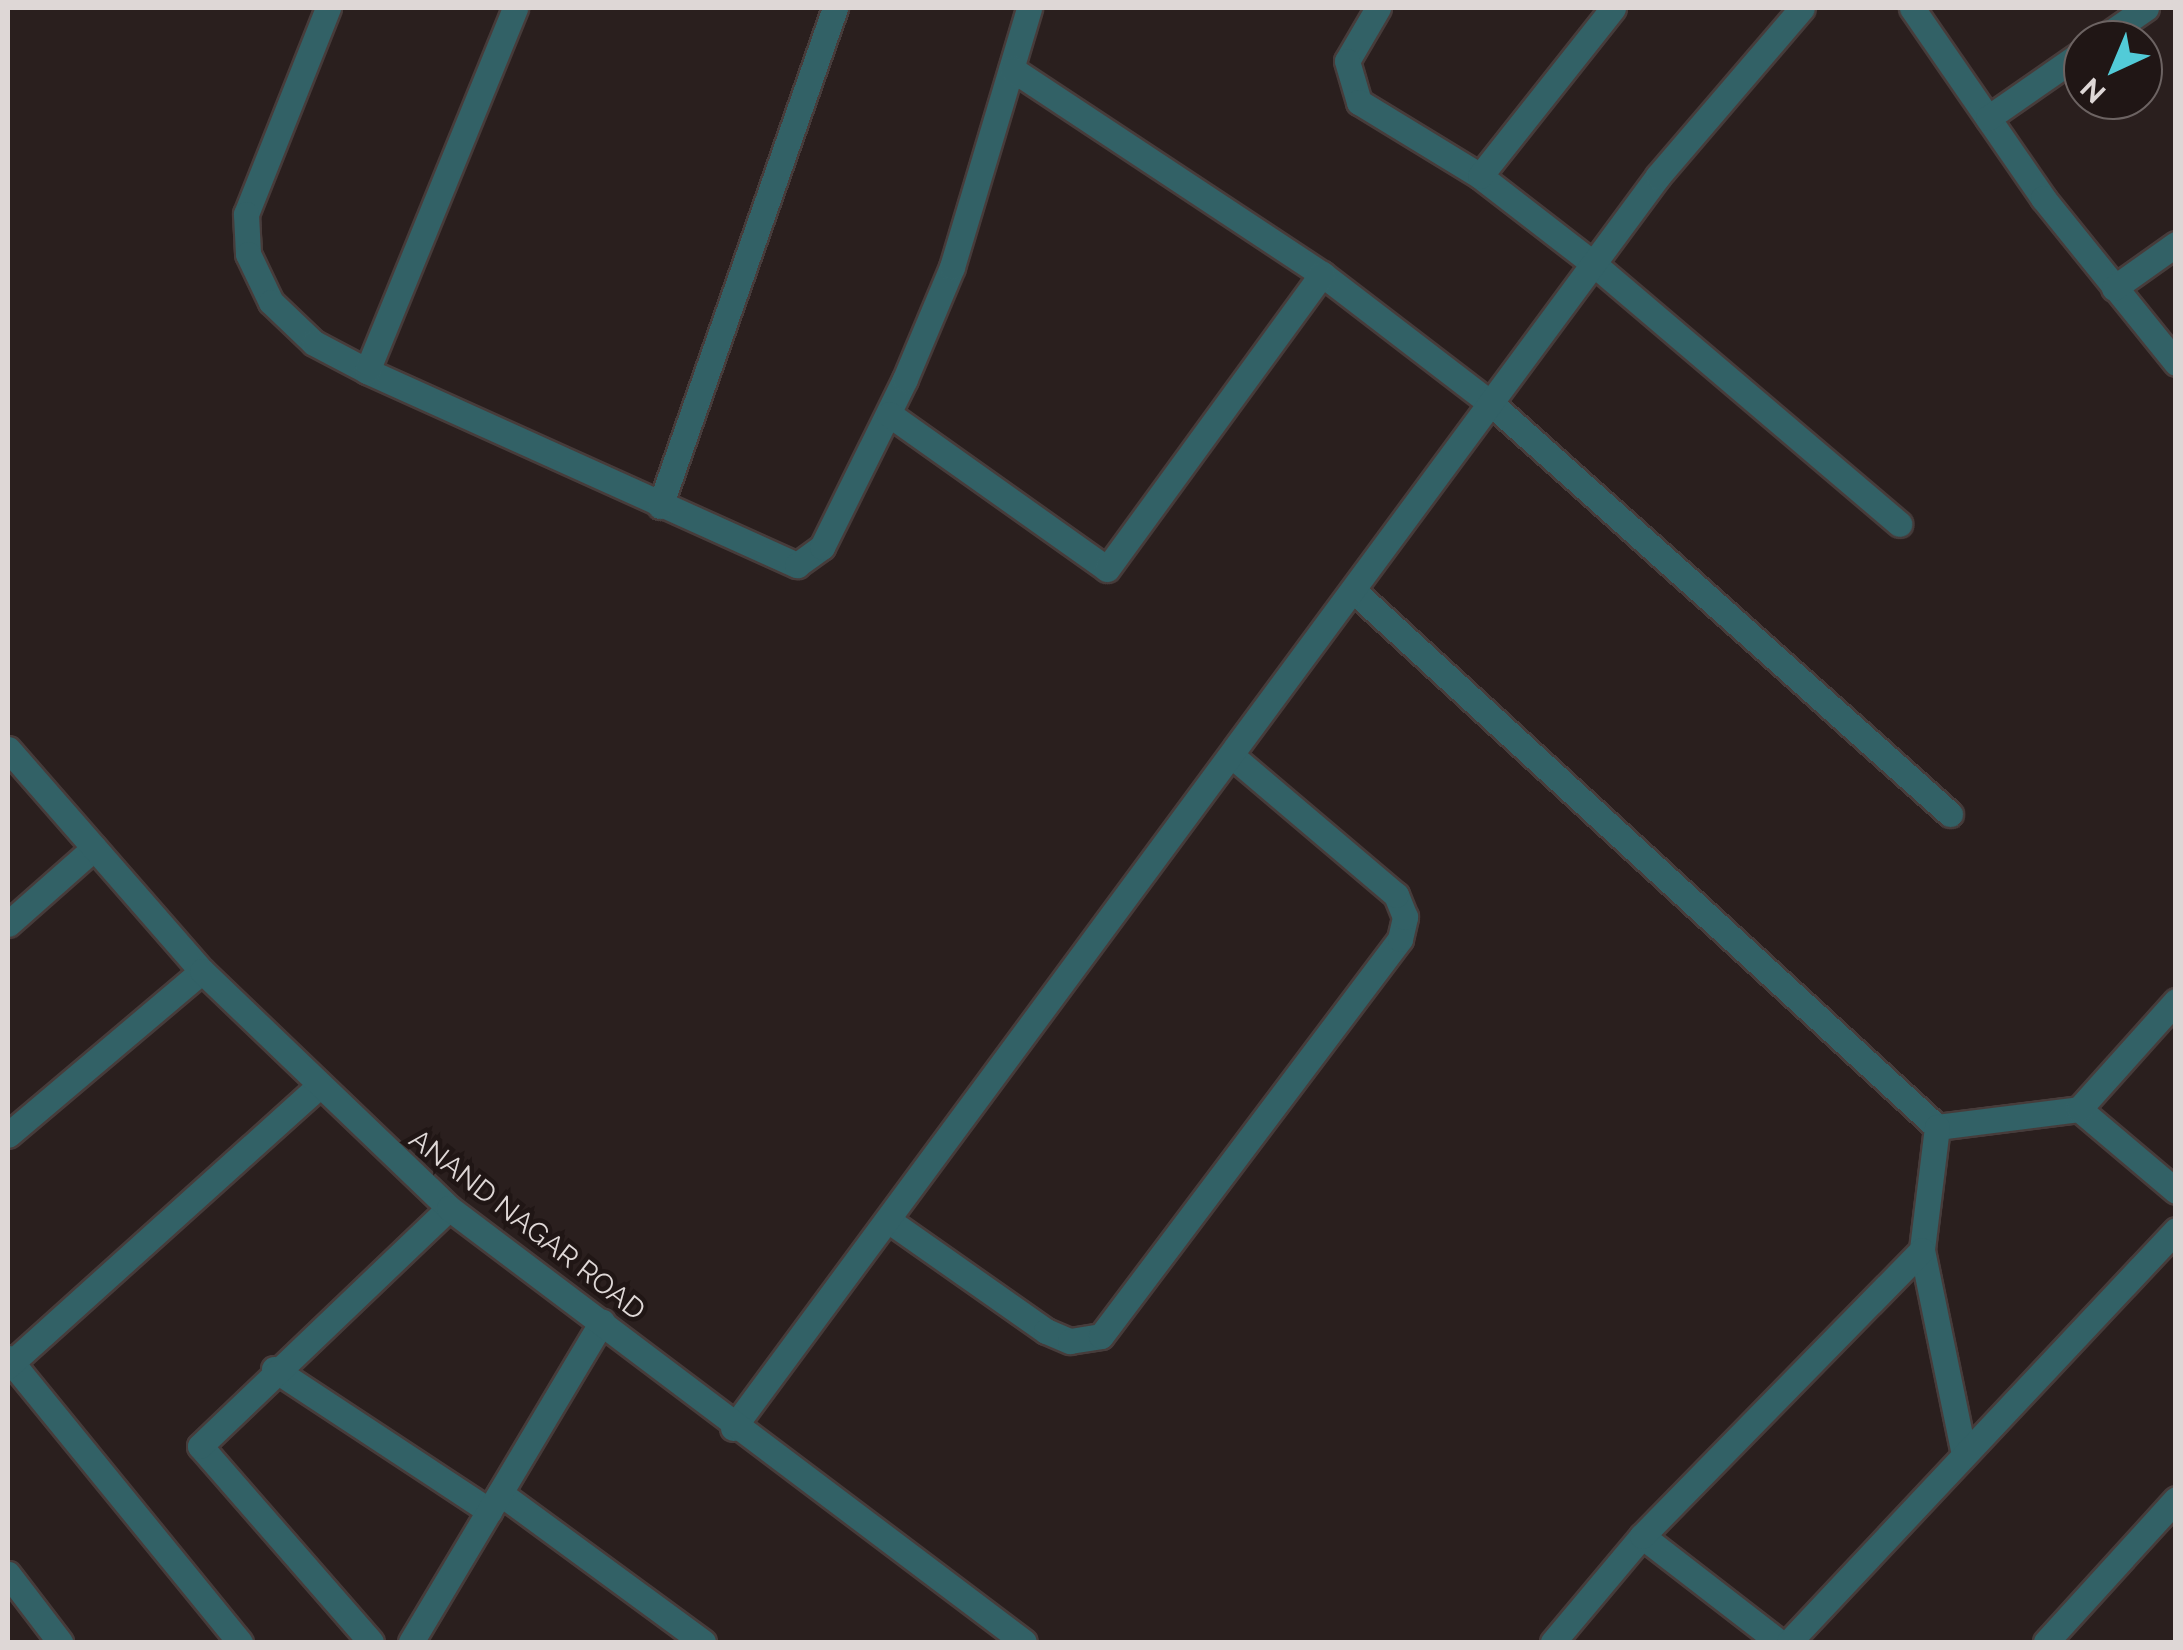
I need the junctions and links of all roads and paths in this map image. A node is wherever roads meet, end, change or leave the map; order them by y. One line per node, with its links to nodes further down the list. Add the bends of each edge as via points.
1 (328, 8): 18 (street, via 246,214 248,254 271,302 314,343)
2 (514, 8): 18 (street)
3 (835, 8): 21 (street)
4 (1030, 8): 10 (street)
5 (1378, 8): 12 (street, via 1350,48 1350,89)
6 (1613, 8): 12 (street)
7 (1802, 8): 14 (street)
8 (1912, 8): 11 (street)
9 (2063, 66): 11 (street)
10 (1012, 69): 15 (street); 20 (street, via 952,267)
11 (1988, 118): 16 (street)
12 (1480, 176): 14 (street)
13 (2176, 244): 16 (street)
14 (1594, 264): 19 (street); 22 (street)
15 (1322, 274): 19 (street); 20 (street, via 1107,569)
16 (2114, 288): 17 (street)
17 (2176, 363)
18 (366, 371): 21 (street)
19 (1494, 406): 23 (street); 26 (street)
20 (889, 414): 21 (street, via 807,564)
21 (660, 506)
22 (1899, 524)
23 (1354, 591): 25 (street); 33 (street)
24 (8, 750): 27 (street, ANAND NAGAR ROAD)
25 (1233, 757): 37 (street); 37 (street, via 1396,895 1406,917 1400,939 1101,1336 1088,1343 1046,1331)
26 (1950, 814)
27 (94, 848): 28 (street); 29 (street, ANAND NAGAR ROAD)
28 (8, 924)
29 (202, 970): 31 (street, ANAND NAGAR ROAD); 34 (street)
30 (2176, 1001): 32 (street)
31 (317, 1088): 36 (street, ANAND NAGAR ROAD); 41 (street)
32 (2078, 1108): 33 (street); 35 (street)
33 (1938, 1127): 39 (street)
34 (8, 1135)
35 (2176, 1191)
36 (449, 1208): 40 (street, ANAND NAGAR ROAD); 42 (street)
37 (888, 1220): 43 (street)
38 (2176, 1230): 44 (street)
39 (1922, 1250): 44 (street); 47 (street)
40 (602, 1322): 43 (street, ANAND NAGAR ROAD); 46 (street)
41 (9, 1362): 50 (street)
42 (274, 1368): 46 (street); 51 (street, via 208,1429 203,1457)
43 (733, 1428): 54 (street, ANAND NAGAR ROAD)
44 (1964, 1454): 57 (street)
45 (2176, 1499): 58 (street)
46 (495, 1502): 52 (street); 53 (street)
47 (1642, 1536): 55 (street); 56 (street)
48 (8, 1574): 49 (street)
49 (60, 1642)
50 (240, 1642)
51 (370, 1642)
52 (410, 1642)
53 (703, 1642)
54 (1024, 1642)
55 (1553, 1642)
56 (1779, 1642)
57 (1789, 1642)
58 (2046, 1642)

